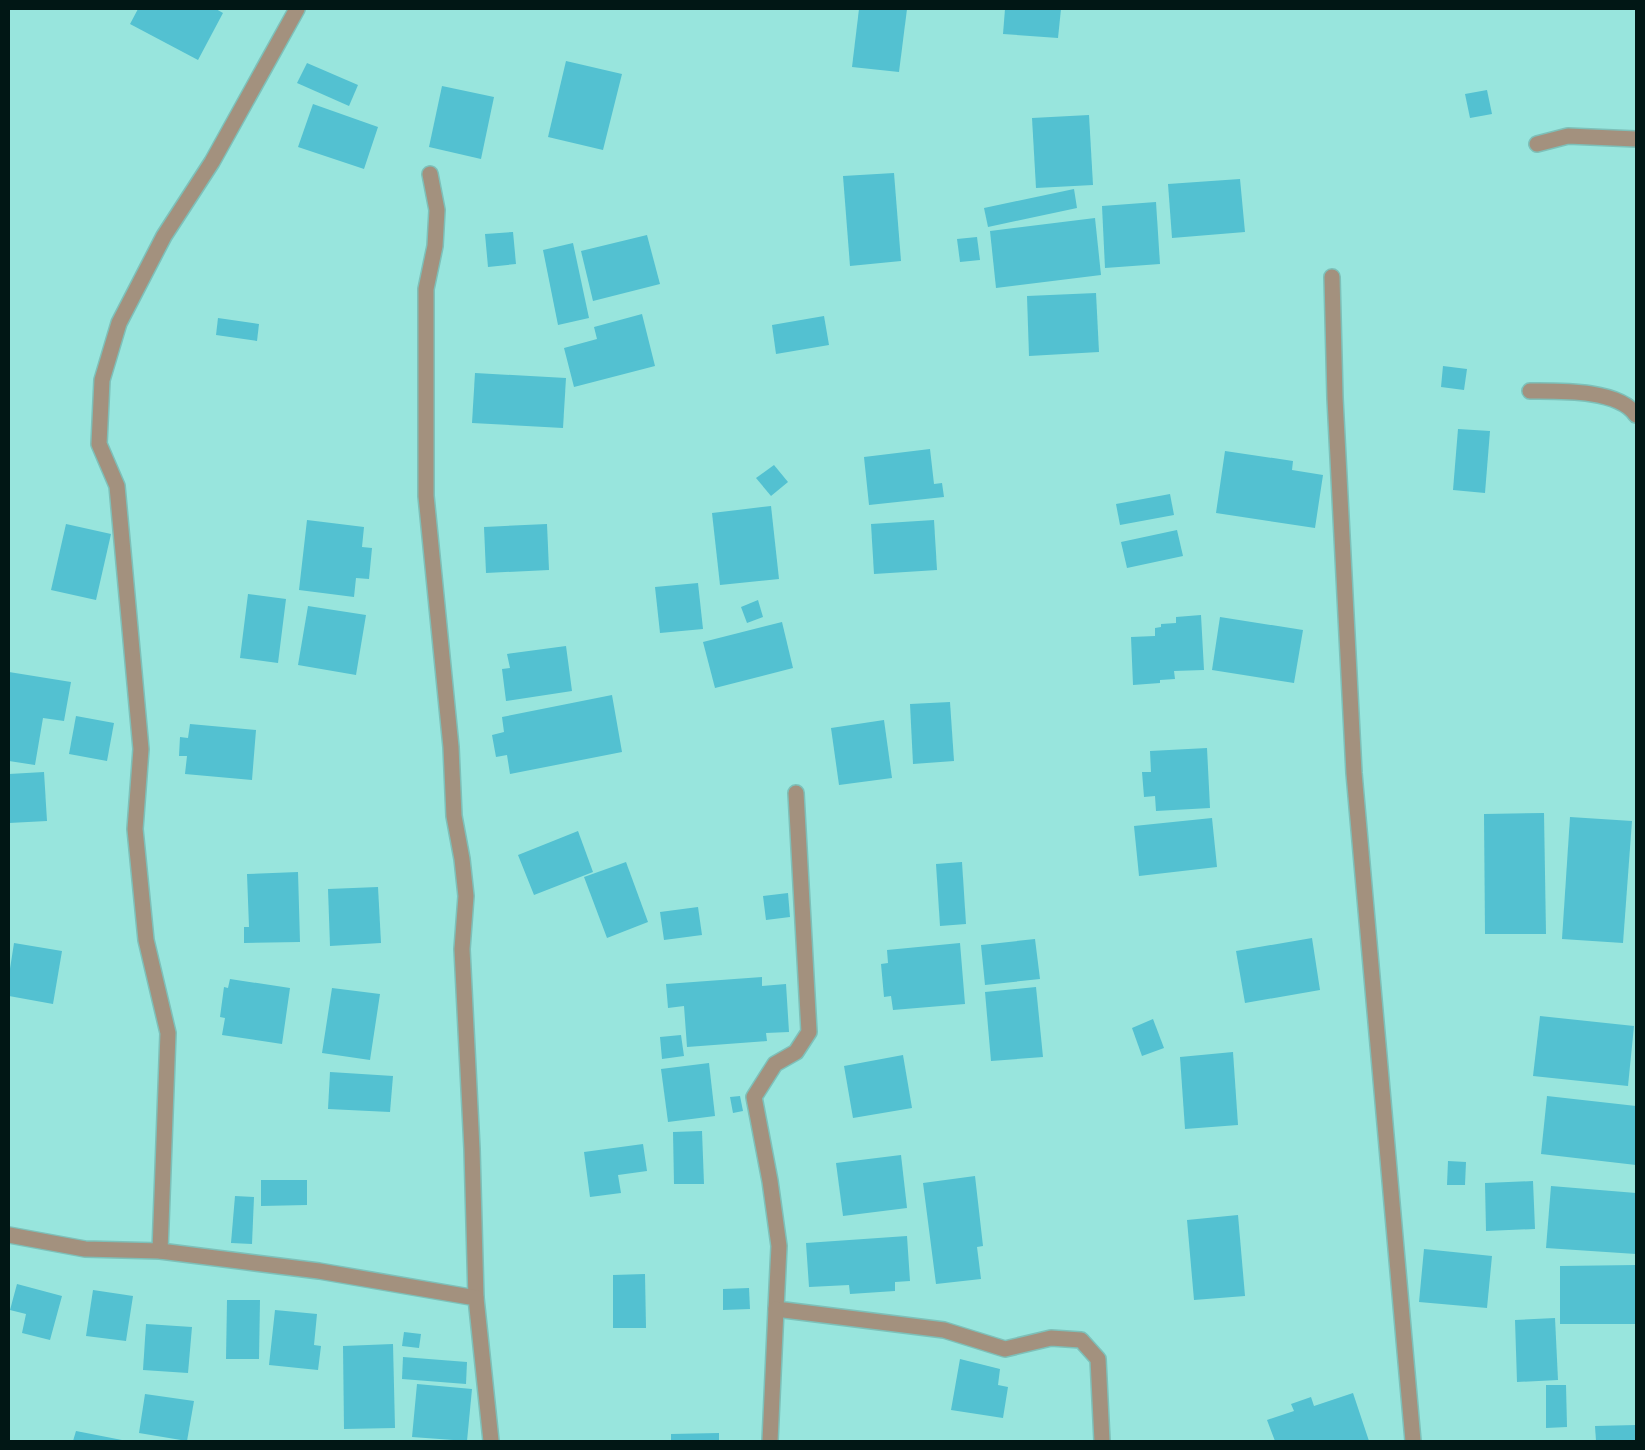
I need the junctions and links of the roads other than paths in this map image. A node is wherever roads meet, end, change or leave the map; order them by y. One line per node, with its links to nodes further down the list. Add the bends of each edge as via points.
1 (297, 9): 10 (street, via 212,162 164,236 119,323 102,380 99,444 117,486 141,749 136,838 146,940 168,1033)
2 (1636, 139): 3 (street, via 1568,136)
3 (1537, 144)
4 (430, 174): 11 (street, via 438,210 426,289 426,496 451,747 454,816 466,896 462,949)
5 (1332, 277): 16 (street, via 1354,772)
6 (1530, 390): 7 (street, via 1581,391 1610,398)
7 (1636, 415)
8 (796, 793): 12 (street, via 809,1032 796,1052 775,1064 754,1097 779,1246)
9 (9, 1235): 10 (street, via 85,1249)
10 (160, 1251): 11 (street, via 319,1271)
11 (476, 1298): 13 (street)
12 (776, 1309): 14 (street); 15 (street, via 944,1330 1005,1350 1051,1338 1081,1340 1098,1359)
13 (492, 1441)
14 (770, 1441)
15 (1102, 1441)
16 (1413, 1441)

